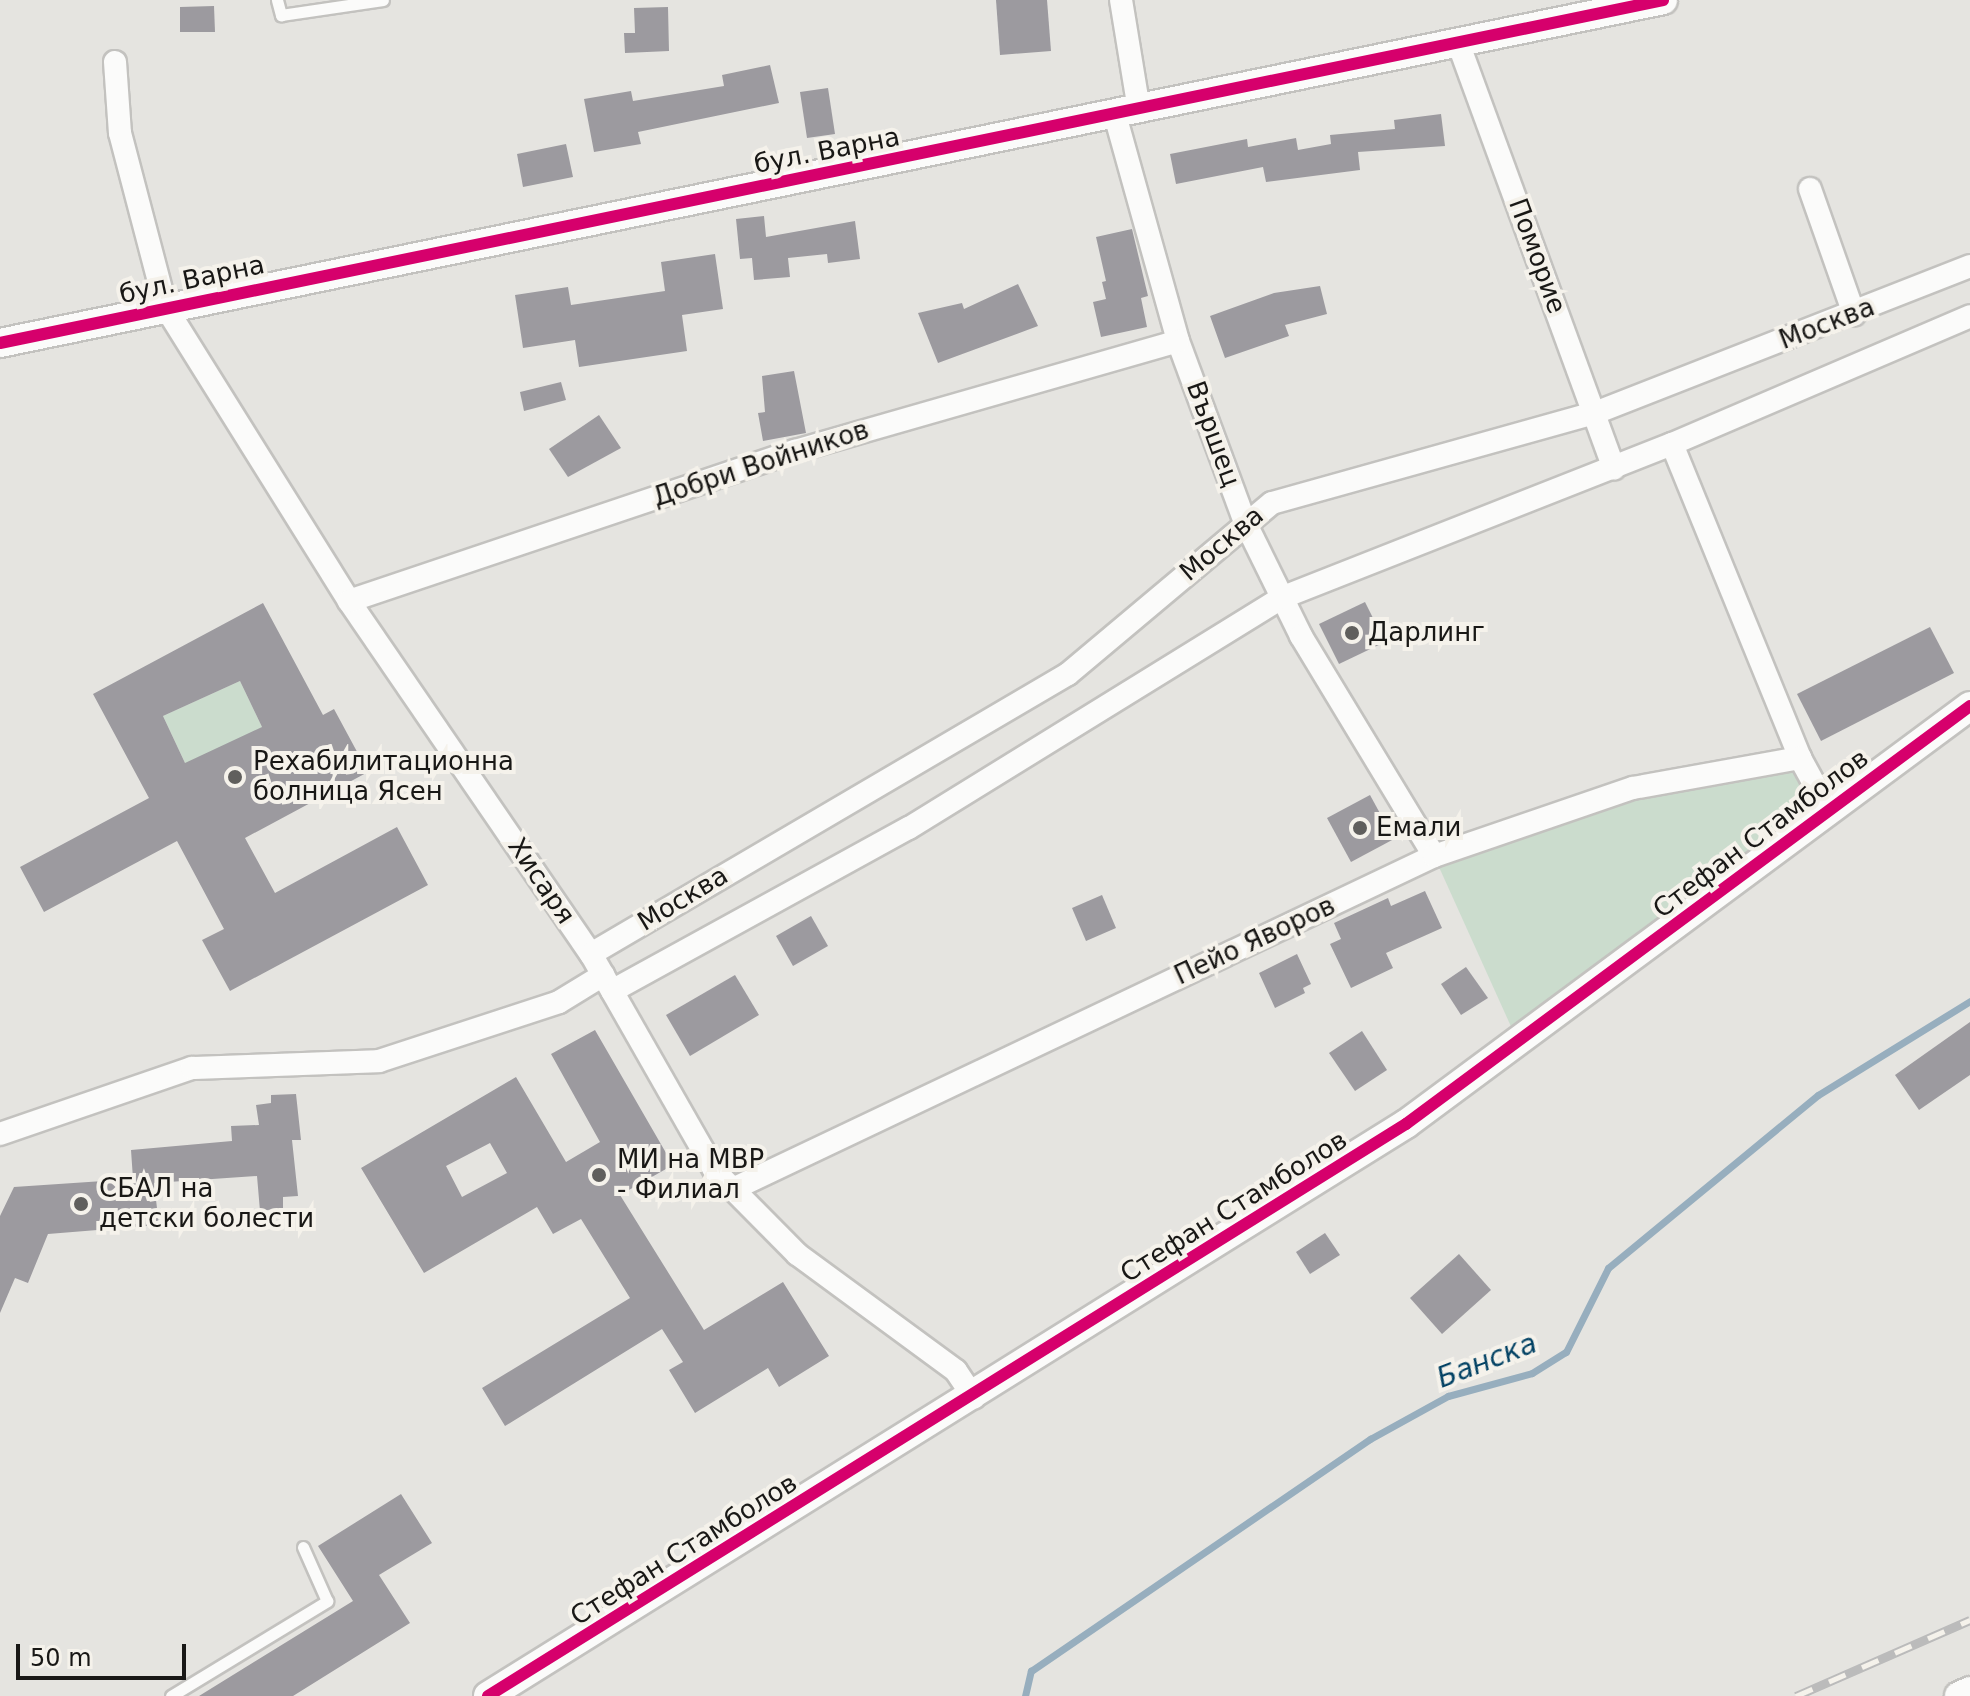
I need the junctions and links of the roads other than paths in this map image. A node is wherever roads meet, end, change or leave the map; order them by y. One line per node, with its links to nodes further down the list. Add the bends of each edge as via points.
1 (277, 0): 2 (lane, via 281,15)
2 (383, 0)
3 (1121, 0): 7 (street, Вършец)
4 (1663, 0): 5 (street, бул. Варна)
5 (1459, 45): 7 (street, бул. Варна); 15 (street, Поморие)
6 (115, 62): 10 (street, Хисаря, via 120,133)
7 (1127, 113): 10 (street, бул. Варна); 13 (street, Вършец)
8 (1810, 189): 11 (street)
9 (1970, 266): 11 (street, Москва)
10 (166, 308): 14 (street, бул. Варна); 20 (street, Хисаря)
11 (1854, 314): 15 (street, Москва)
12 (1970, 316): 16 (street, Москва)
13 (1178, 341): 18 (street, Вършец); 20 (street, Добри Войников, via 795,451)
14 (0, 343)
15 (1595, 413): 17 (street, Поморие); 18 (street, Москва, via 1308,489 1272,503)
16 (1672, 444): 17 (street, Москва); 22 (street)
17 (1614, 468): 19 (street, Москва)
18 (1245, 522): 19 (street, Вършец); 25 (street, Москва, via 1068,674)
19 (1281, 598): 24 (street, Вършец); 26 (street, Москва, via 909,828)
20 (349, 601): 25 (street, Хисаря)
21 (1966, 716): 23 (street, Стефан Стамболов)
22 (1800, 758): 23 (street); 24 (street, Пейо Яворов, via 1633,788)
23 (1829, 811): 29 (street, Стефан Стамболов, via 1406,1124)
24 (1434, 856): 28 (street, Пейо Яворов)
25 (591, 954): 26 (street, Хисаря)
26 (607, 983): 27 (street, Москва, via 379,1061 192,1068); 28 (street, Хисаря, via 715,1171)
27 (0, 1134)
28 (733, 1189): 29 (street, Хисаря, via 797,1254 956,1371)
29 (974, 1398): 33 (street, Стефан Стамболов)
30 (303, 1547): 32 (lane, via 327,1601)
31 (1970, 1691): 34 (street)
32 (171, 1696)
33 (488, 1696)
34 (1959, 1696)

